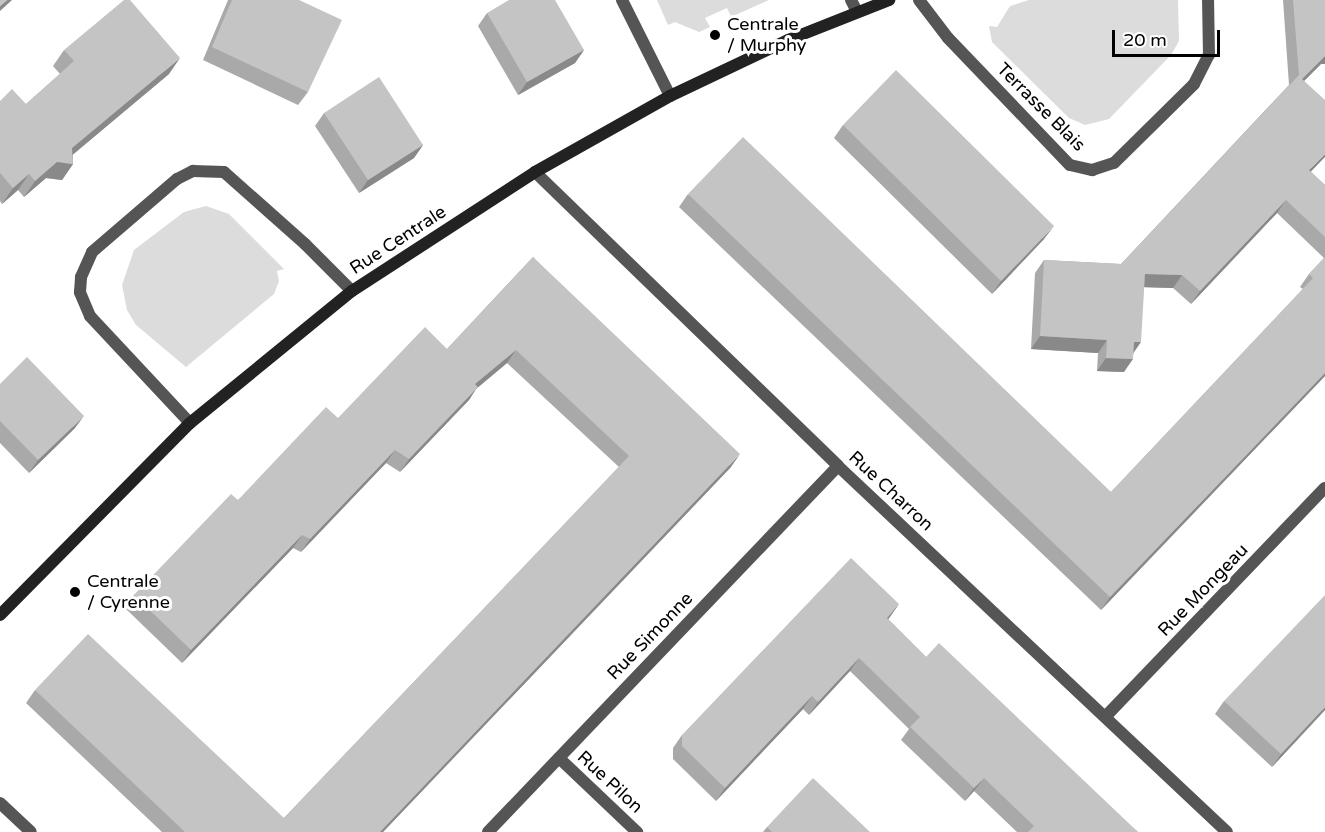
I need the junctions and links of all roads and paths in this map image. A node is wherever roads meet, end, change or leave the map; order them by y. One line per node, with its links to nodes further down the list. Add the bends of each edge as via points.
1 (622, 0): 6 (street)
2 (889, 0): 5 (street, Rue Centrale)
3 (919, 0): 4 (street, Terrasse Blais, via 948,38 1070,165 1092,170 1114,163 1194,84 1209,55)
4 (1208, 0)
5 (854, 6): 6 (street, Rue Centrale)
6 (670, 96): 7 (street, Rue Centrale)
7 (536, 172): 8 (street, Rue Centrale); 10 (street, Rue Charron)
8 (352, 291): 9 (street, Rue Centrale); 9 (street, via 224,172 194,171 177,179 92,252 81,277 81,292 90,316)
9 (190, 423): 12 (street, Rue Centrale)
10 (838, 466): 13 (street, Rue Charron); 14 (street, Rue Simonne)
11 (1325, 488): 13 (street, Rue Mongeau)
12 (0, 615)
13 (1106, 716): 19 (street, Rue Charron)
14 (559, 758): 17 (street, Rue Simonne); 18 (street, Rue Pilon)
15 (0, 803): 16 (street)
16 (31, 832)
17 (488, 832)
18 (637, 832)
19 (1227, 832)

